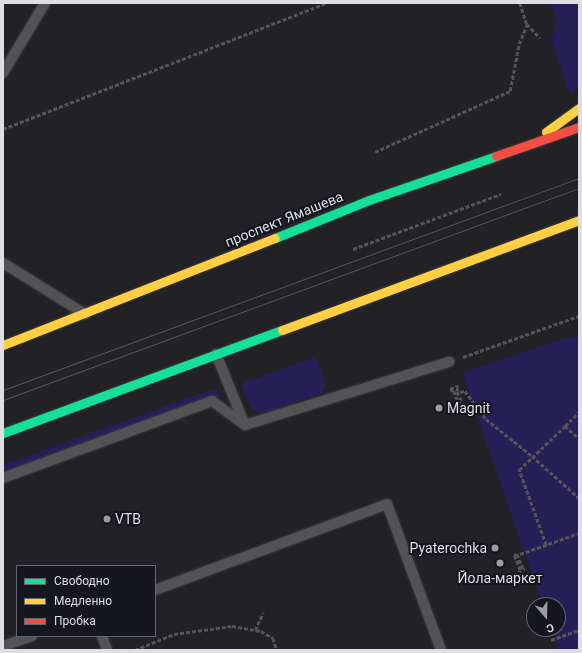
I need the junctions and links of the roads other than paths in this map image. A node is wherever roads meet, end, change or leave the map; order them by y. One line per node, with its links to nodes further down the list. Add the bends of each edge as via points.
1 (45, 3): 2 (lane)
2 (3, 73)
3 (579, 108): 5 (main road)
4 (579, 127): 5 (main road, проспект Ямашева)
5 (531, 144): 10 (main road, проспект Ямашева, via 369,200)
6 (579, 220): 7 (main road)
7 (540, 235): 8 (main road); 12 (main road)
8 (563, 235)
9 (3, 263): 10 (lane)
10 (85, 314): 11 (main road, проспект Ямашева)
11 (3, 345)
12 (216, 354): 14 (lane); 15 (main road)
13 (449, 362): 14 (lane)
14 (245, 425): 16 (lane, via 212,401)
15 (3, 433)
16 (3, 478)
17 (156, 590): 22 (lane, via 387,504)
18 (29, 637): 20 (lane)
19 (102, 637): 21 (lane)
20 (3, 646)
21 (107, 650)
22 (441, 650)

